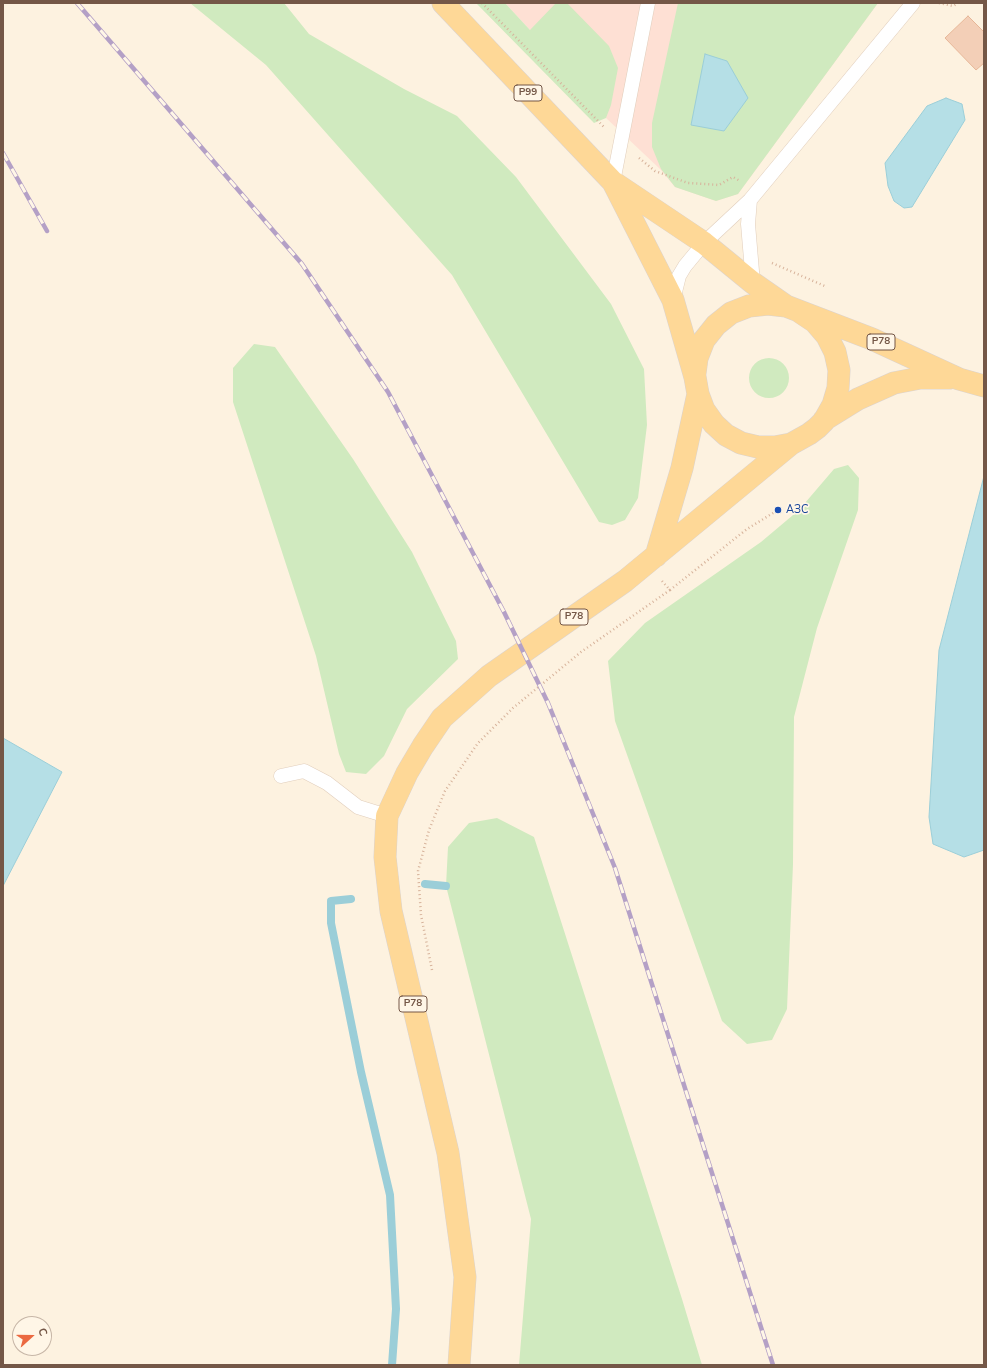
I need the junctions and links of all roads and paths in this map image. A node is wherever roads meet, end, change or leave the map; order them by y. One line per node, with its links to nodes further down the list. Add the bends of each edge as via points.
1 (443, 3): 8 (main road, Р99)
2 (482, 3): 7 (path)
3 (648, 3): 7 (lane)
4 (913, 3): 9 (lane)
5 (939, 3): 6 (path, via 953,6)
6 (958, 3)
7 (620, 143): 8 (lane); 9 (path, via 655,171 688,183 719,185 733,177)
8 (612, 182): 10 (main road, Р99); 14 (main road, Р99)
9 (753, 196): 10 (lane); 12 (lane, via 748,224)
10 (704, 243): 12 (main road, Р99); 14 (lane, via 679,276)
11 (769, 257): 13 (path, via 772,263)
12 (754, 283): 15 (main road, Р99)
13 (827, 286)
14 (673, 300): 17 (main road, Р99)
15 (793, 309): 16 (main road, Р78, via 872,339); 17 (main road, Р78, via 768,304 749,306 731,313 716,325 704,340 698,358); 19 (main road, Р78, via 815,322 827,336 835,352 839,370 838,388 833,405)
16 (959, 379): 18 (main road, Р78); 19 (main road, Р78, via 920,378 894,383 858,399)
17 (696, 385): 20 (main road, Р78, via 704,410 726,435 741,443 758,447 775,448); 21 (main road, Р78, via 682,468)
18 (984, 386)
19 (824, 421): 20 (main road, Р78, via 809,434)
20 (791, 444): 21 (main road, Р78)
21 (656, 556): 24 (main road, Р78, via 625,581 490,676 442,718 407,773)
22 (670, 590): 25 (path, via 581,652 513,708 478,743 445,791 429,830 418,871 421,915)
23 (281, 776): 24 (lane, via 304,771 327,783 358,806)
24 (387, 816): 26 (main road, Р78, via 386,857 391,911 448,1153 464,1269)
25 (433, 977)
26 (459, 1365)

